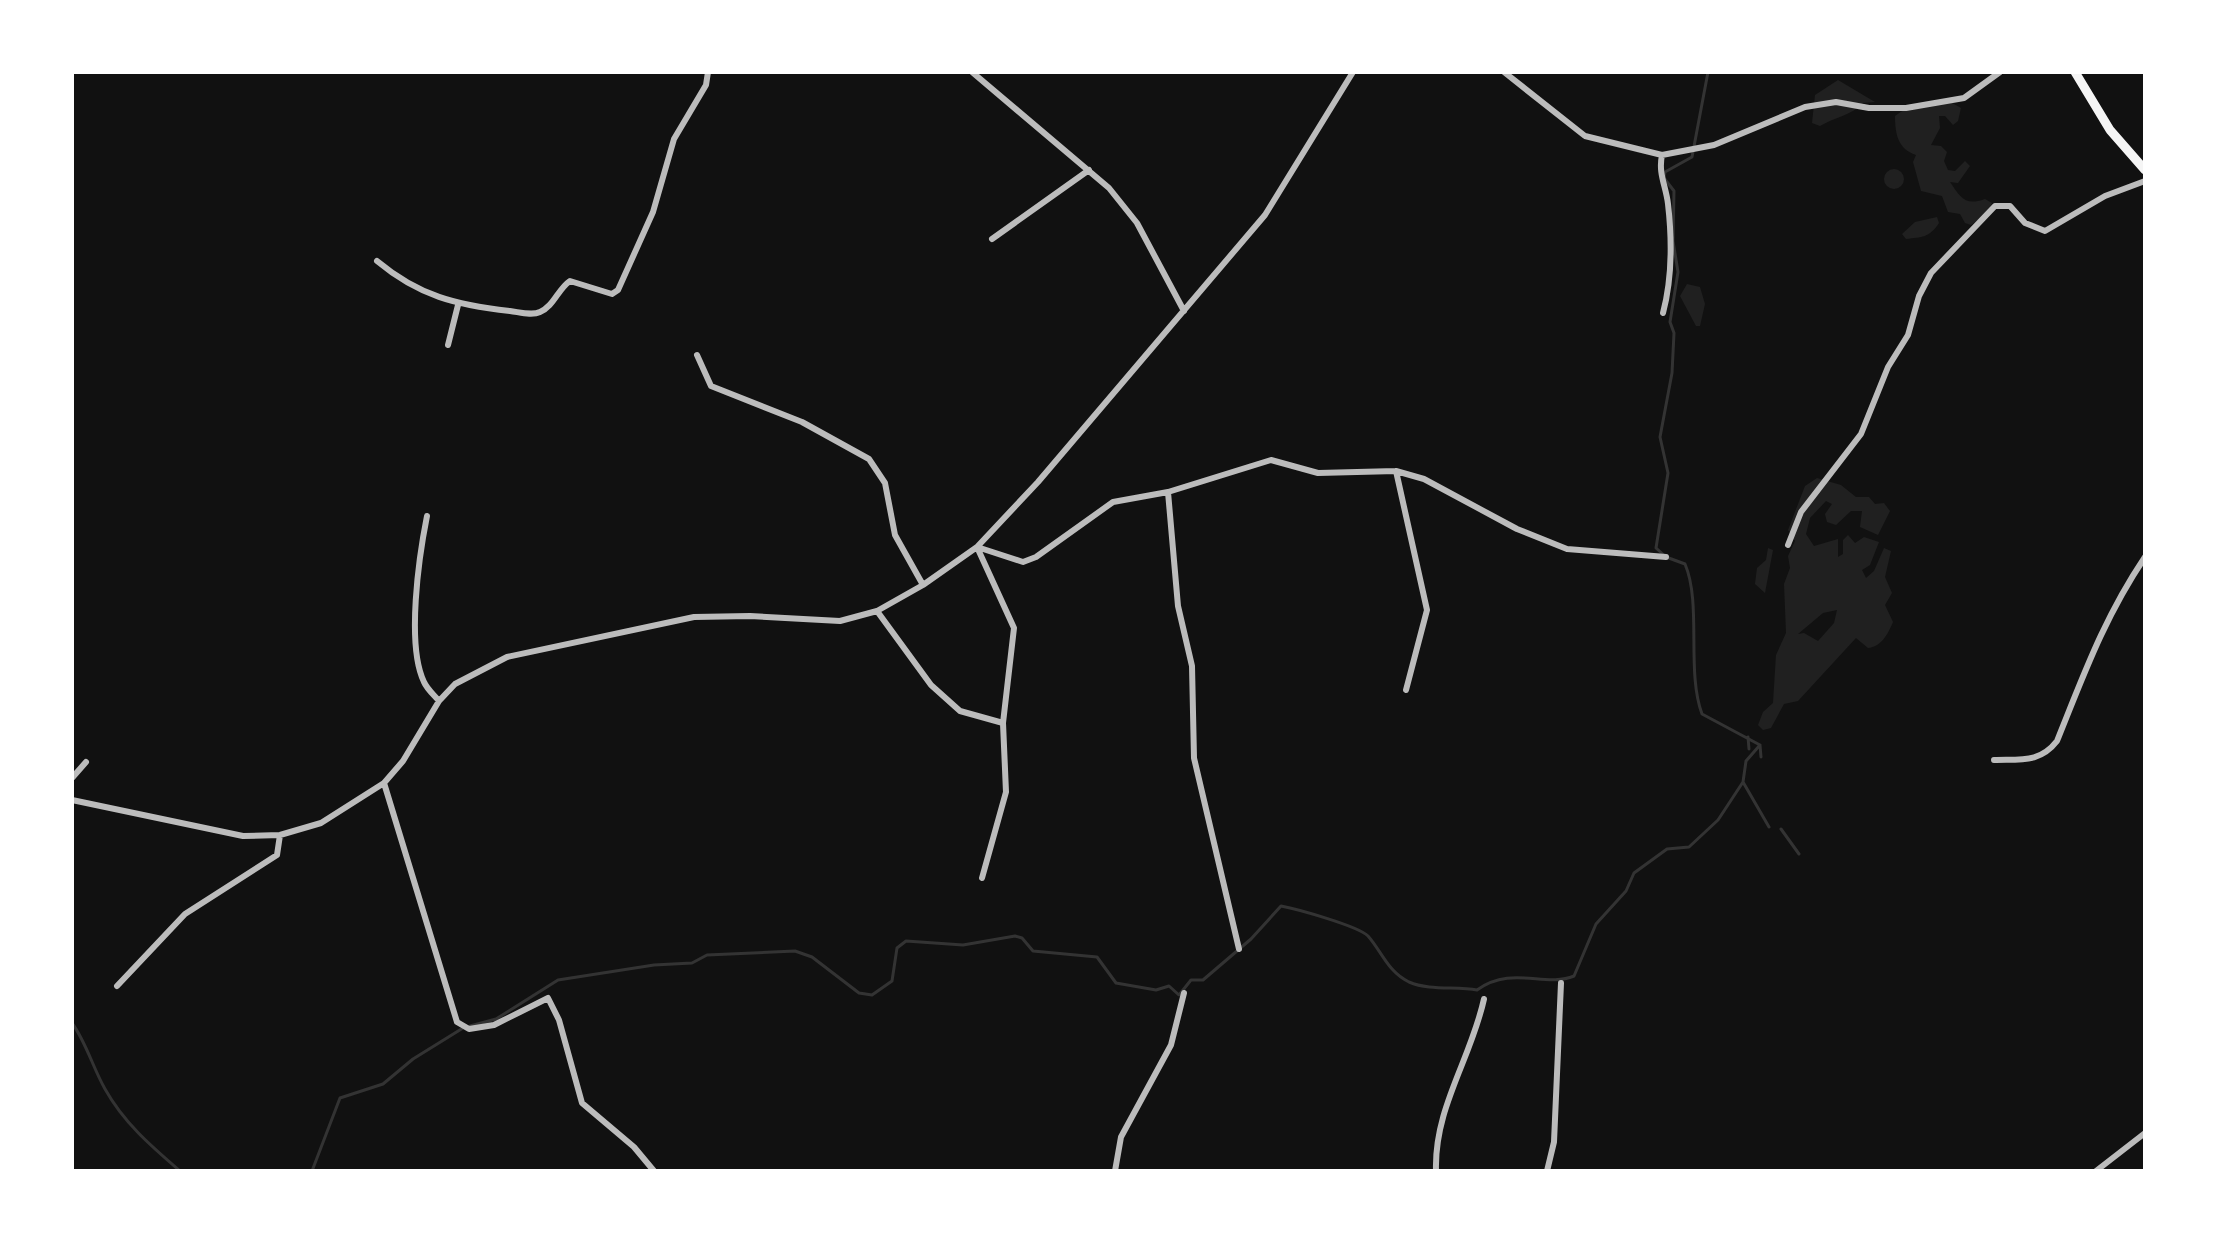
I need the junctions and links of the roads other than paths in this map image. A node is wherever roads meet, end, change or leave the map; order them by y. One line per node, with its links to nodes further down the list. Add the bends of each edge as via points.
1 (708, 72): 12 (street, via 706,85 674,139 653,212 618,290 600,293 570,281 536,314)
2 (972, 72): 8 (street)
3 (1353, 72): 13 (street, via 1265,215)
4 (1504, 72): 7 (street, via 1585,136)
5 (2000, 72): 7 (street, via 1964,98 1906,108 1836,102 1805,107 1714,145)
6 (2075, 72): 9 (highway, via 2110,130)
7 (1662, 155): 14 (street, via 1659,170 1670,234)
8 (1089, 170): 10 (street); 13 (street, via 1137,223)
9 (2145, 173): 20 (street, via 2045,231 2025,223 2010,206 1995,206 1972,228 1931,273 1861,434 1801,512)
10 (992, 239)
11 (377, 261): 12 (street, via 403,283)
12 (458, 305): 15 (street)
13 (1184, 311): 21 (street)
14 (1663, 313)
15 (448, 345)
16 (697, 355): 24 (street, via 711,386 802,422 869,459 885,483 895,535)
17 (1396, 471): 18 (street, via 1318,473 1271,460); 22 (street, via 1424,479 1517,529 1567,549); 26 (street, via 1427,610)
18 (1168, 492): 21 (street, via 1113,502 1023,562); 36 (street, via 1178,606 1192,666 1194,758)
19 (427, 516): 27 (street, via 418,564 416,643 423,682)
20 (1788, 545)
21 (977, 547): 24 (street); 28 (street, via 1014,628)
22 (1666, 557)
23 (2145, 557): 29 (street, via 2094,644 2057,741 2037,759)
24 (923, 585): 25 (street)
25 (877, 611): 27 (street, via 840,621 694,617 580,640 481,668); 28 (street, via 931,685 960,711)
26 (1406, 690)
27 (439, 701): 32 (street)
28 (1003, 723): 35 (street, via 1006,792)
29 (1994, 760)
30 (86, 762): 31 (street)
31 (72, 778)
32 (384, 783): 34 (street, via 321,823); 42 (street, via 457,1022 469,1029 494,1025 548,998 582,1103)
33 (72, 800): 34 (street, via 243,836)
34 (280, 835): 38 (street, via 277,855 185,914)
35 (982, 878)
36 (1239, 949)
37 (1561, 983): 45 (street, via 1554,1142)
38 (117, 986)
39 (1184, 993): 43 (street, via 1171,1045 1121,1137)
40 (1484, 999): 44 (street, via 1439,1121)
41 (2145, 1133): 46 (street)
42 (654, 1171)
43 (1115, 1171)
44 (1436, 1171)
45 (1547, 1171)
46 (2096, 1171)

